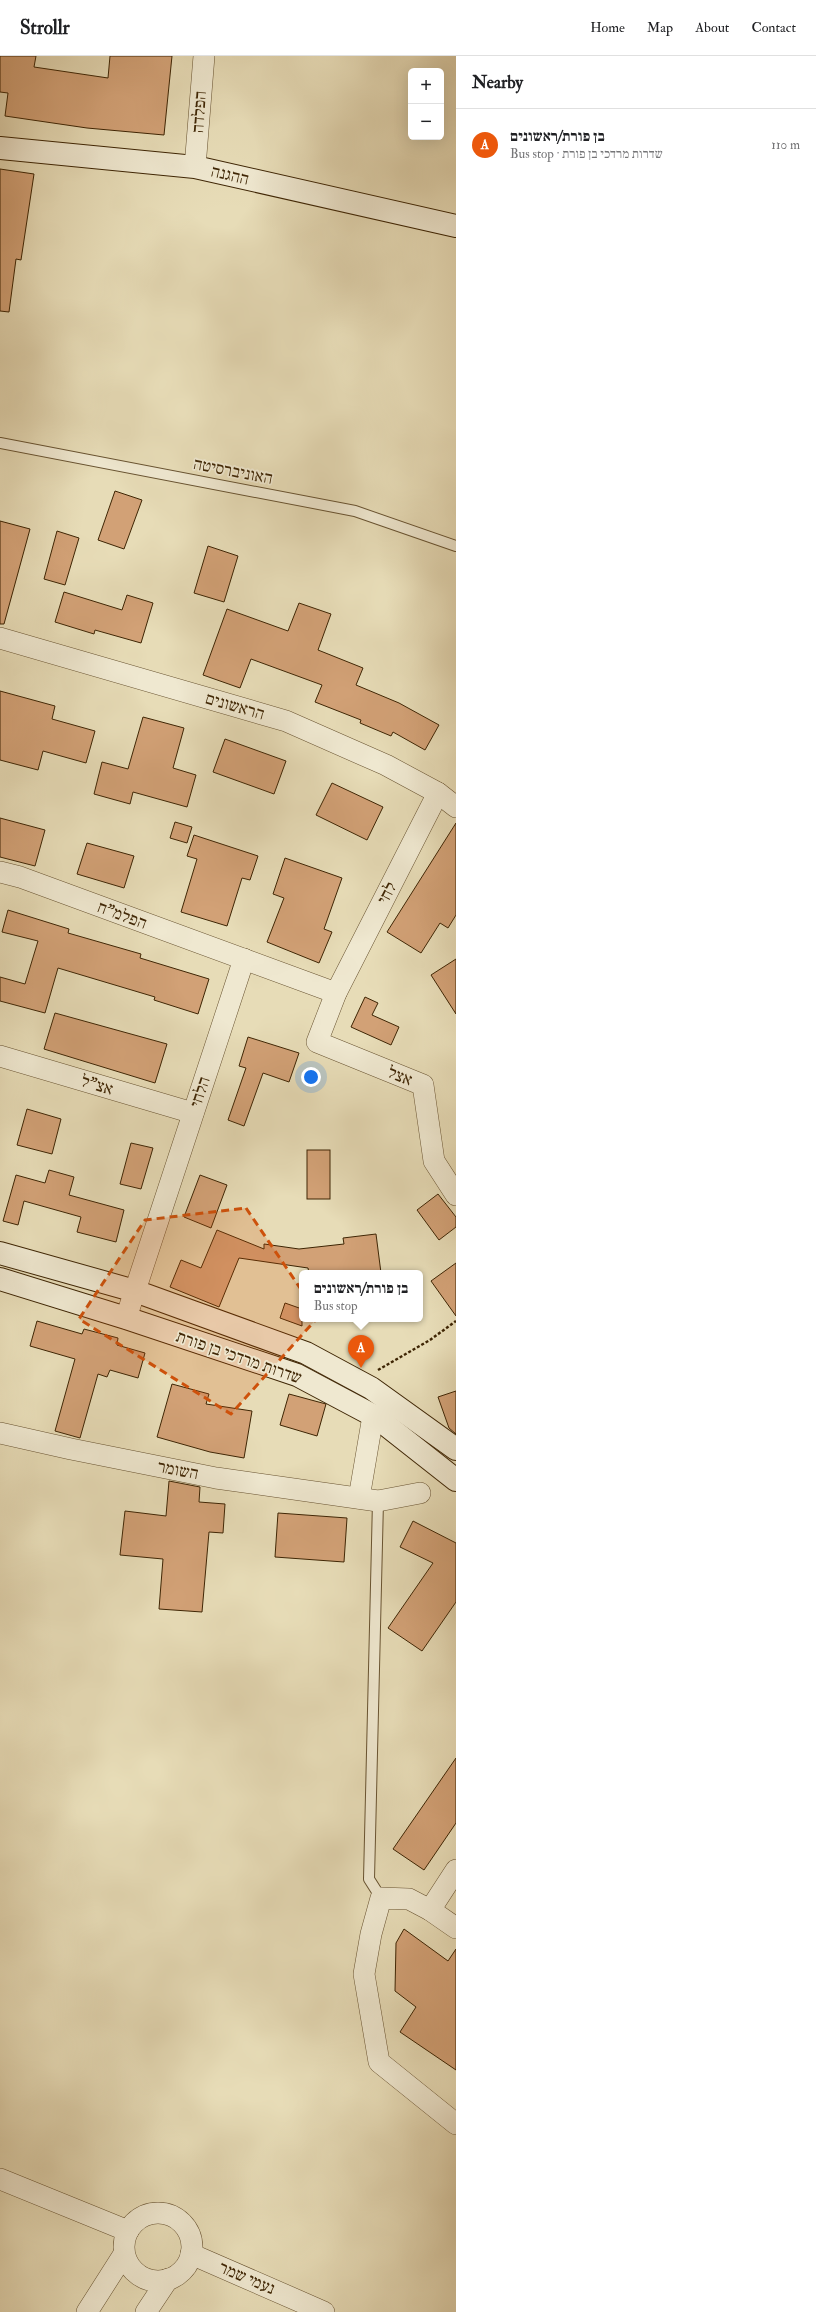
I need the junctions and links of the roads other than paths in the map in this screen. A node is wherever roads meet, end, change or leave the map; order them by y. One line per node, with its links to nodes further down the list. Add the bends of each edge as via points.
1 (204, 56): 3 (street, הפלדה)
2 (0, 148): 3 (street, ההגנה)
3 (195, 167): 4 (street, ההגנה)
4 (456, 226)
5 (0, 443): 6 (lane, האוניברסיטה, via 355,511)
6 (456, 546)
7 (0, 638): 8 (street, הראשונים, via 286,721 386,764)
8 (438, 792): 9 (street, הראשונים); 12 (street, לחי)
9 (456, 807)
10 (0, 872): 11 (street, הפלמ"ח, via 20,877)
11 (244, 959): 12 (street); 14 (street, הלחי)
12 (336, 993): 15 (street, אצל, via 318,1042 423,1085 434,1161)
13 (0, 1056): 14 (street, אצ"ל)
14 (193, 1113): 18 (street, הלחי)
15 (456, 1195)
16 (0, 1253): 18 (street, שדרות מרדכי בן פורת)
17 (0, 1279): 19 (street, שדרות מרדכי בן פורת)
18 (134, 1291): 19 (street, הלחי); 22 (street, שדרות מרדכי בן פורת, via 306,1353 358,1381)
19 (126, 1318): 20 (street, שדרות מרדכי בן פורת, via 297,1375)
20 (373, 1416): 23 (street, שדרות מרדכי בן פורת); 25 (street)
21 (0, 1433): 25 (street, השומר, via 71,1450 216,1478)
22 (456, 1449)
23 (456, 1480)
24 (420, 1493): 25 (street, השומר)
25 (368, 1499): 27 (lane, via 369,1879)
26 (456, 1870): 28 (street)
27 (381, 1898): 28 (street, via 409,1899); 30 (street, via 364,1974 379,2062)
28 (430, 1910): 29 (street)
29 (456, 1928)
30 (456, 2124)
31 (0, 2179): 32 (street)
32 (128, 2231): 33 (street, via 124,2241); 34 (street, via 138,2219 151,2214 164,2214 176,2219 186,2228 191,2240)
33 (124, 2254): 35 (street, via 130,2267 139,2276 151,2281); 36 (street)
34 (191, 2254): 35 (street, via 186,2266 177,2275); 38 (street, נעמי שמר)
35 (168, 2279): 37 (street)
36 (87, 2312)
37 (146, 2312)
38 (324, 2312)

